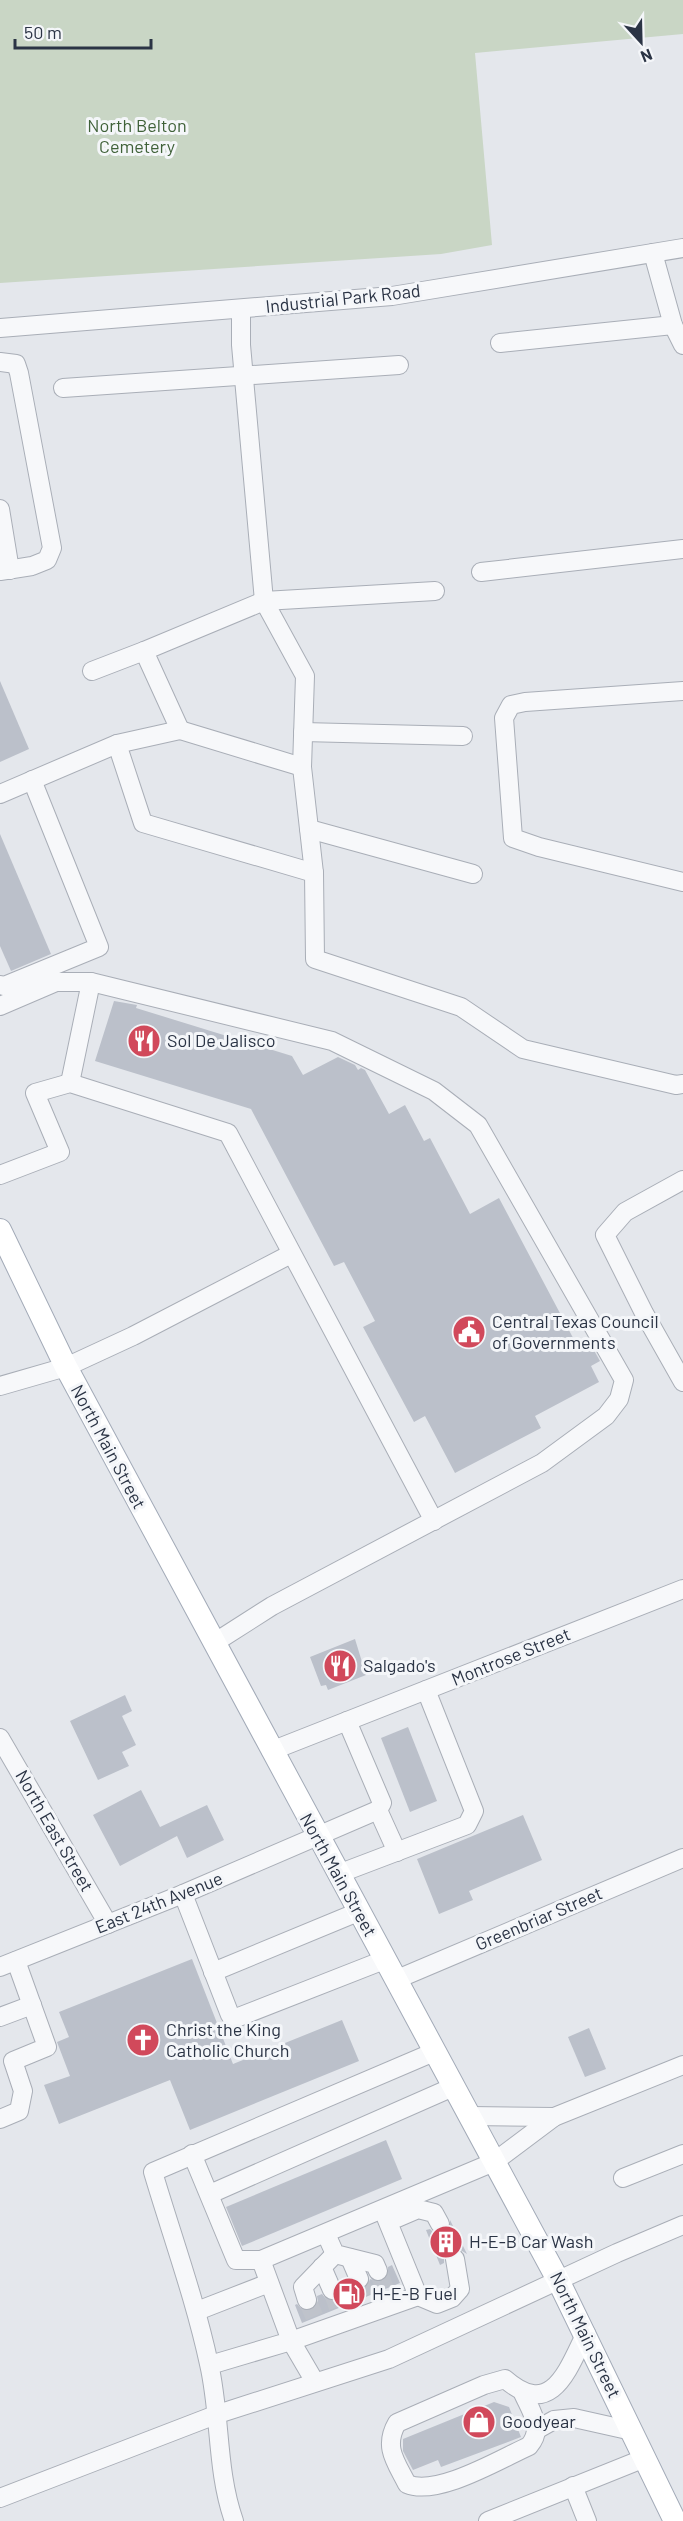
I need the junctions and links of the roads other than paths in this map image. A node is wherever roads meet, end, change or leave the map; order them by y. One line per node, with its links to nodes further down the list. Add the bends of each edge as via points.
1 (683, 248): 2 (street, Industrial Park Road)
2 (653, 253): 3 (street, Industrial Park Road, via 402,294); 4 (street)
3 (241, 309): 5 (street, Industrial Park Road); 10 (street)
4 (673, 325): 6 (street); 7 (street)
5 (0, 328)
6 (500, 343)
7 (683, 345)
8 (0, 362): 14 (street, via 16,364 19,373 52,548 47,560)
9 (399, 365): 10 (street)
10 (244, 376): 11 (street); 17 (street)
11 (63, 388)
12 (0, 509): 14 (street)
13 (683, 549): 15 (street)
14 (5, 570)
15 (482, 572)
16 (435, 591): 17 (street)
17 (264, 601): 18 (street); 22 (street, via 305,676)
18 (144, 651): 19 (street); 21 (street)
19 (92, 671)
20 (683, 691): 31 (street, via 525,702 511,705 504,718 513,838)
21 (180, 730): 24 (street); 25 (street)
22 (303, 732): 23 (street); 25 (street)
23 (463, 736)
24 (117, 744): 26 (street); 29 (street, via 143,823)
25 (302, 767): 28 (street)
26 (32, 780): 27 (street); 33 (street, via 99,947)
27 (0, 794)
28 (309, 829): 29 (street); 30 (street)
29 (314, 873): 36 (street, via 315,959 461,1006 523,1049)
30 (473, 874)
31 (683, 882)
32 (91, 982): 34 (street, via 56,982); 35 (street); 44 (street, via 332,1041 434,1091 478,1125 624,1380 619,1399 606,1416 542,1463)
33 (0, 985)
34 (0, 1006)
35 (70, 1083): 37 (street, via 35,1093 60,1152); 40 (street, via 228,1133)
36 (683, 1084)
37 (0, 1175)
38 (683, 1180): 42 (street, via 625,1212 605,1235)
39 (0, 1230): 41 (main road, North Main Street)
40 (291, 1254): 41 (street); 44 (street)
41 (66, 1368): 43 (street); 46 (main road, North Main Street)
42 (683, 1382)
43 (0, 1386)
44 (434, 1521): 46 (street, via 272,1606)
45 (683, 1589): 47 (street, Montrose Street)
46 (214, 1643): 50 (main road, North Main Street)
47 (426, 1690): 48 (street, Montrose Street); 53 (street, via 474,1811 467,1825)
48 (346, 1721): 50 (street, Montrose Street); 51 (street, via 382,1803)
49 (0, 1738): 58 (street, North East Street)
50 (271, 1751): 52 (main road, North Main Street)
51 (378, 1810): 52 (street, East 24th Avenue); 53 (street)
52 (317, 1836): 55 (main road, North Main Street); 56 (street, East 24th Avenue)
53 (397, 1852): 55 (street)
54 (683, 1858): 62 (street, Greenbriar Street)
55 (338, 1874): 57 (main road, North Main Street)
56 (183, 1894): 58 (street, East 24th Avenue); 61 (street)
57 (358, 1912): 59 (main road, North Main Street); 61 (street)
58 (108, 1924): 60 (street, East 24th Avenue)
59 (384, 1960): 61 (street, via 236,2018 230,2015); 62 (main road, North Main Street)
60 (8, 1964): 63 (street)
61 (213, 1972)
62 (395, 1980): 65 (main road, North Main Street)
63 (32, 2005): 64 (street); 70 (street, via 47,2047 12,2061 22,2091 19,2111)
64 (0, 2017)
65 (434, 2052): 67 (main road, North Main Street); 71 (street)
66 (683, 2065): 69 (street)
67 (453, 2087): 68 (main road, North Main Street); 75 (street)
68 (469, 2116): 69 (street); 73 (main road, North Main Street)
69 (554, 2117): 73 (street)
70 (0, 2119)
71 (192, 2154): 75 (street); 90 (street, via 153,2172)
72 (683, 2154): 74 (street)
73 (494, 2162): 76 (street); 85 (main road, North Main Street)
74 (623, 2178)
75 (210, 2194): 82 (street, via 236,2260)
76 (385, 2216): 77 (street, via 418,2209 434,2213); 79 (street); 88 (street)
77 (440, 2224)
78 (683, 2225): 85 (street)
79 (326, 2234): 80 (street); 82 (street)
80 (336, 2259): 83 (street, via 375,2264); 84 (street); 87 (street); 89 (street, via 303,2287)
81 (454, 2259): 88 (street, via 460,2289 452,2298 437,2304)
82 (261, 2260): 86 (street)
83 (378, 2271)
84 (359, 2279)
85 (558, 2280): 91 (main road, North Main Street); 94 (street, via 389,2359)
86 (269, 2283): 90 (street); 92 (street)
87 (332, 2290)
88 (418, 2296): 92 (street, via 389,2297 369,2304 318,2324)
89 (308, 2300)
90 (197, 2311): 93 (street)
91 (586, 2333): 95 (street, via 564,2378 554,2389 540,2394); 98 (main road, North Main Street)
92 (291, 2341): 93 (street); 94 (street)
93 (210, 2365): 96 (street)
94 (315, 2382): 96 (street)
95 (522, 2391): 97 (street); 97 (street, via 505,2379 484,2385 397,2423 390,2434 390,2448 406,2484 428,2488 529,2446)
96 (218, 2414): 101 (street); 102 (street, via 220,2466)
97 (538, 2429): 98 (street, via 554,2420 573,2418)
98 (632, 2431): 99 (main road, North Main Street)
99 (645, 2458): 100 (street); 105 (main road, North Main Street)
100 (573, 2486): 103 (street); 104 (street)
101 (0, 2498)
102 (234, 2521)
103 (488, 2521)
104 (587, 2521)
105 (675, 2521)

